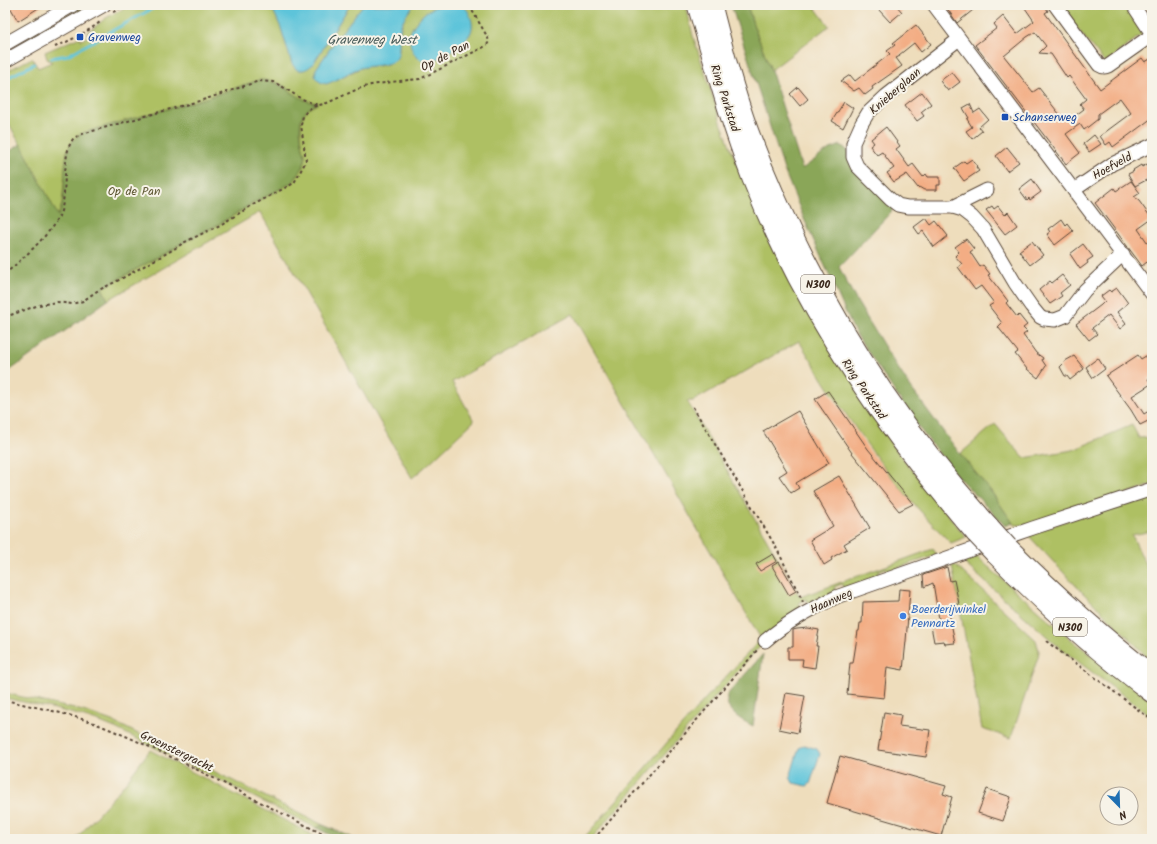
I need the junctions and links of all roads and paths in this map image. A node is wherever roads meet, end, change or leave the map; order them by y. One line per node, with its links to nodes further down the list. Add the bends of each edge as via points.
1 (73, 5): 10 (street)
2 (104, 5): 12 (street)
3 (469, 5): 14 (path, Op de Pan, via 488,38 486,46 420,80 371,85)
4 (697, 5): 27 (highway, Ring Parkstad / N300, via 715,70 752,178 809,298 856,378 884,418 926,474)
5 (712, 5): 27 (highway, Ring Parkstad / N300, via 749,132 788,224 816,280 843,329 895,409 948,478)
6 (934, 5): 11 (street)
7 (1055, 5): 9 (street, via 1101,67 1108,66)
8 (1133, 5): 9 (street)
9 (1152, 35)
10 (7, 39): 12 (street)
11 (960, 39): 17 (street); 18 (street, Knieberglaan, via 876,104 865,118 853,148 857,166 894,202 903,207)
12 (17, 54): 13 (street)
13 (5, 61)
14 (320, 104): 20 (path, via 300,98 273,82 259,81 206,99 82,134 71,142 68,152 60,215 26,256); 23 (path, Op de Pan, via 306,112 301,120 306,161 294,183 83,301 40,305)
15 (1152, 145): 17 (street, Hoefveld, via 1112,164)
16 (986, 190): 18 (street, Knieberglaan)
17 (1074, 190): 19 (street)
18 (953, 207): 19 (street, Knieberglaan, via 963,210 977,221 1015,283 1044,319 1055,320 1065,316 1085,290)
19 (1122, 254): 21 (street)
20 (5, 274)
21 (1152, 294)
22 (5, 312): 23 (path)
23 (10, 314): 24 (path)
24 (5, 317)
25 (693, 407): 29 (path, via 778,549)
26 (1152, 489): 29 (street, Haanweg, via 836,597)
27 (983, 530): 28 (highway, Ring Parkstad / N300, bridge)
28 (1002, 550): 32 (highway, Ring Parkstad / N300); 33 (highway, Ring Parkstad / N300, via 1036,596 1086,641)
29 (808, 611): 30 (street, Haanweg)
30 (765, 641): 37 (path)
31 (1046, 641): 35 (path)
32 (1152, 675)
33 (1152, 693)
34 (5, 700): 36 (path, Groenstergracht, via 103,726 189,766)
35 (1152, 720)
36 (333, 839)
37 (594, 839)

